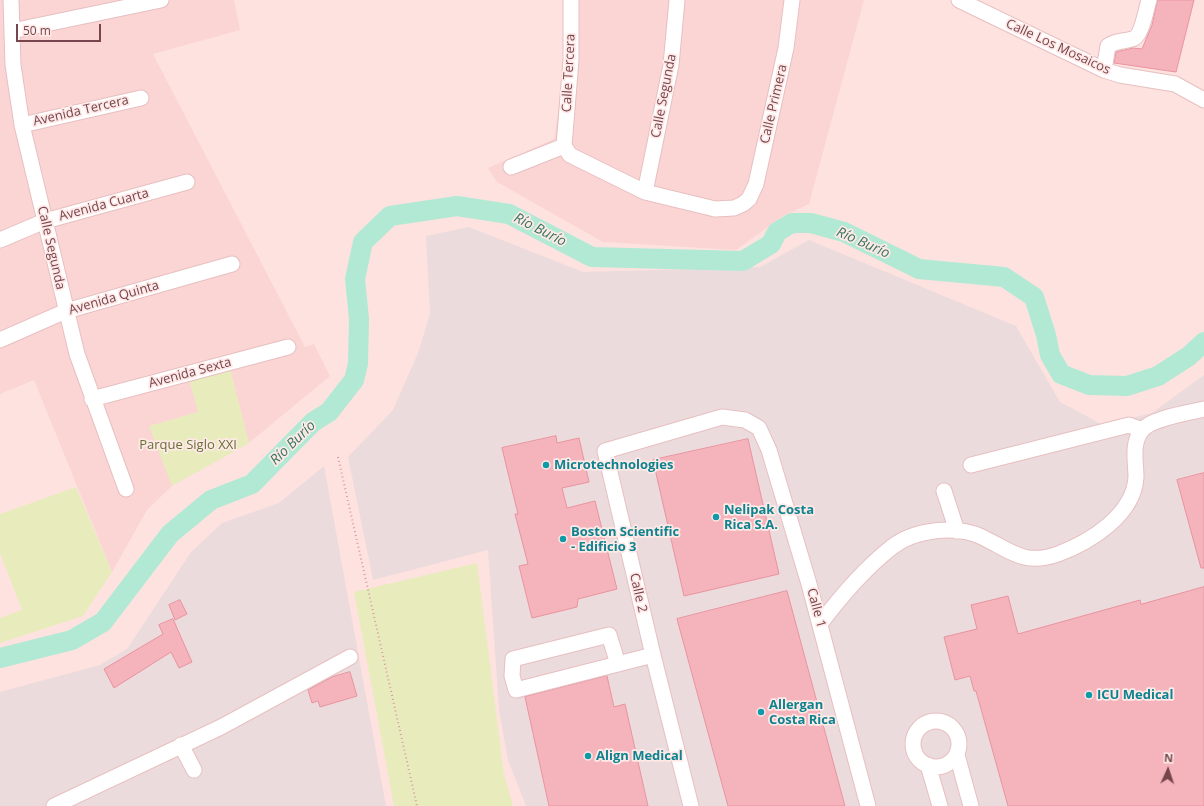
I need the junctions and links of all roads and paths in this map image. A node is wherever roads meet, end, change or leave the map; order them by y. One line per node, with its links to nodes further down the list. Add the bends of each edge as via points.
1 (11, 0): 8 (street, Calle Segunda)
2 (161, 0): 8 (street)
3 (570, 0): 13 (street, Calle Tercera, via 571,60)
4 (677, 0): 16 (street, Calle Segunda, via 671,65)
5 (792, 0): 16 (street, Calle Primera, via 786,48 756,184 749,199 734,208 716,209)
6 (959, 0): 9 (street, Calle Los Mosaicos)
7 (1149, 0): 9 (street, via 1140,33 1132,39 1108,46)
8 (12, 31): 12 (street, Calle Segunda, via 13,65)
9 (1104, 70): 11 (street, Calle Los Mosaicos, via 1176,84)
10 (141, 98): 12 (street, Avenida Tercera)
11 (1204, 100)
12 (22, 125): 17 (street, Calle Segunda)
13 (564, 146): 14 (street); 16 (street, via 570,154)
14 (511, 167)
15 (187, 182): 17 (street, Avenida Cuarta)
16 (645, 192)
17 (46, 221): 18 (street, Avenida Cuarta); 20 (street, Calle Segunda)
18 (0, 240)
19 (232, 264): 20 (street, Avenida Quinta)
20 (66, 311): 21 (street, Avenida Quinta); 23 (street, Calle Segunda, via 76,354)
21 (0, 340)
22 (288, 347): 23 (street, Avenida Sexta)
23 (92, 399): 29 (street, Calle Segunda)
24 (1204, 409): 26 (street, via 1152,423)
25 (745, 420): 32 (street, Calle 1, via 759,428 769,450); 33 (street, Calle 2, via 722,417 605,451)
26 (1142, 430): 28 (street, via 1129,425); 31 (street, via 1136,442 1136,478 1131,496 1122,512 1108,526 1082,542 1058,554 1024,558 980,536)
27 (338, 457): 41 (path)
28 (971, 465)
29 (126, 488)
30 (944, 491): 31 (street)
31 (957, 531): 32 (street, via 934,531 893,546 843,593)
32 (820, 624): 43 (street, Calle 1)
33 (653, 655): 35 (street); 42 (street, Calle 2)
34 (350, 657): 36 (street)
35 (618, 664): 35 (street, via 516,690 512,676 513,659 609,635)
36 (181, 746): 39 (street); 40 (street)
37 (957, 755): 38 (street, via 951,762 942,766); 38 (street, via 959,741 953,728 945,723 931,722 919,729 913,742 917,756); 45 (street)
38 (928, 765): 44 (street)
39 (194, 770)
40 (54, 806)
41 (417, 806)
42 (691, 806)
43 (868, 806)
44 (940, 806)
45 (971, 806)

